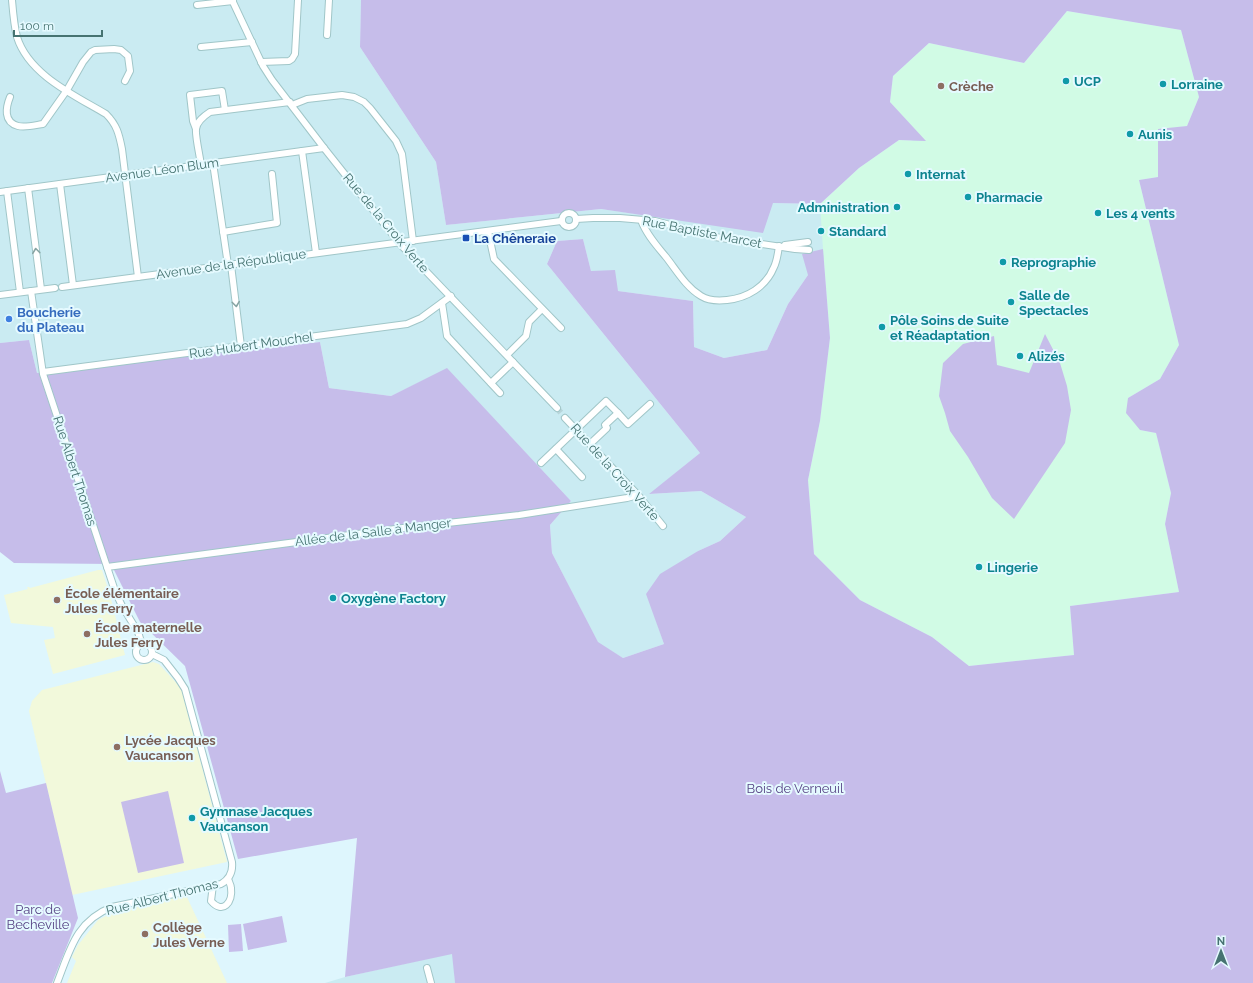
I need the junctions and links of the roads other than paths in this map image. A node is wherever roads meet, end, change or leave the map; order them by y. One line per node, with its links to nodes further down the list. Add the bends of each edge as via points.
1 (12, 0): 11 (street, via 14,24 22,49 32,64)
2 (232, 0): 5 (street, Rue de la Croix Verte); 7 (street, Rue de la Croix Verte)
3 (298, 0): 9 (street, via 295,54 289,61)
4 (329, 0): 6 (street)
5 (197, 5)
6 (327, 35)
7 (252, 42): 8 (street); 9 (street, Rue de la Croix Verte)
8 (201, 47)
9 (261, 62): 13 (street, Rue de la Croix Verte)
10 (125, 81): 11 (street, via 130,71 128,56 121,50 95,50 83,62)
11 (67, 90): 12 (street, via 43,124 12,124 6,108); 21 (street, via 113,121 120,136)
12 (10, 97)
13 (291, 103): 14 (street); 16 (street, Rue de la Croix Verte); 31 (street, via 342,95 354,97 370,108 396,141 402,154)
14 (225, 110): 15 (street, via 210,112 199,122); 15 (street, via 222,91 190,95)
15 (196, 130): 19 (street)
16 (324, 148): 17 (street, Avenue Léon Blum); 33 (street, Rue de la Croix Verte)
17 (302, 151): 18 (street, Avenue Léon Blum); 36 (street)
18 (213, 163): 19 (street, Avenue Léon Blum); 30 (street)
19 (201, 165): 21 (street, Avenue Léon Blum)
20 (272, 174): 30 (street, via 277,223)
21 (125, 175): 22 (street, Avenue Léon Blum); 38 (street)
22 (60, 184): 23 (street, Avenue Léon Blum); 39 (street)
23 (28, 188): 24 (street, Avenue Léon Blum); 42 (street, one-way to 23)
24 (7, 191): 25 (street, Avenue Léon Blum); 44 (street)
25 (0, 192)
26 (576, 219): 27 (street, Rue Baptiste Marcet); 28 (street, Rue Baptiste Marcet, via 573,214 568,213 563,216); 28 (street, Rue Baptiste Marcet, via 575,225 570,227 564,226)
27 (641, 220): 34 (street, Rue Baptiste Marcet, via 655,221 715,238); 34 (street, via 654,242 692,289 702,297 714,301 743,298 759,288 775,266)
28 (562, 221): 29 (street, Rue Baptiste Marcet)
29 (488, 231): 31 (street, Rue Baptiste Marcet); 48 (street, via 494,259)
30 (223, 232): 37 (street)
31 (413, 240): 33 (street, Rue Baptiste Marcet)
32 (808, 242): 34 (street, Rue Baptiste Marcet)
33 (399, 243): 36 (street, Avenue de la République); 46 (street, Rue de la Croix Verte)
34 (779, 246): 35 (street, Rue Baptiste Marcet)
35 (809, 250)
36 (316, 253): 37 (street, Avenue de la République)
37 (229, 265): 38 (street, Avenue de la République); 50 (street, one-way to 50)
38 (138, 277): 39 (street, Avenue de la République)
39 (73, 285): 40 (street, Avenue de la République)
40 (62, 287)
41 (55, 288): 42 (street)
42 (41, 289): 43 (street)
43 (31, 291): 44 (street); 53 (street, Rue Albert Thomas)
44 (20, 292): 45 (street)
45 (0, 295)
46 (450, 296): 47 (street, Rue Hubert Mouchel); 51 (street, Rue de la Croix Verte)
47 (442, 303): 50 (street, Rue Hubert Mouchel, via 422,318 408,324); 54 (street, via 447,336)
48 (542, 309): 49 (street); 51 (street, via 529,322 526,336)
49 (561, 328)
50 (241, 346): 53 (street, Rue Hubert Mouchel)
51 (507, 355): 52 (street, Rue de la Croix Verte)
52 (513, 362): 54 (street); 57 (street, Rue de la Croix Verte)
53 (43, 372): 67 (street, Rue Albert Thomas)
54 (491, 383): 55 (street)
55 (500, 393)
56 (650, 404): 58 (street, via 628,424)
57 (557, 408)
58 (618, 413): 60 (street, via 606,401); 61 (street, via 605,425 608,428)
59 (565, 418): 60 (street, Rue de la Croix Verte)
60 (576, 429): 61 (street, Rue de la Croix Verte); 62 (street)
61 (590, 444): 65 (street, Rue de la Croix Verte)
62 (556, 449): 63 (street); 64 (street)
63 (541, 463)
64 (582, 477)
65 (638, 495): 66 (street, Rue de la Croix Verte); 67 (street, Allée de la Salle à Manger, via 519,515)
66 (664, 526)
67 (107, 567): 68 (street, Rue Albert Thomas, via 115,591)
68 (142, 644): 69 (street, via 151,648); 69 (street, via 136,649 138,658 147,660)
69 (152, 654): 70 (street, Rue Albert Thomas, via 164,660 185,689 232,862 232,872)
70 (228, 879): 71 (street, Rue Albert Thomas, via 221,884); 71 (street, via 232,889 230,900 224,907 215,905 211,900)
71 (213, 885): 73 (street, Rue Albert Thomas, via 112,907 98,913 77,935)
72 (427, 968): 74 (street)
73 (57, 983)
74 (431, 983)

